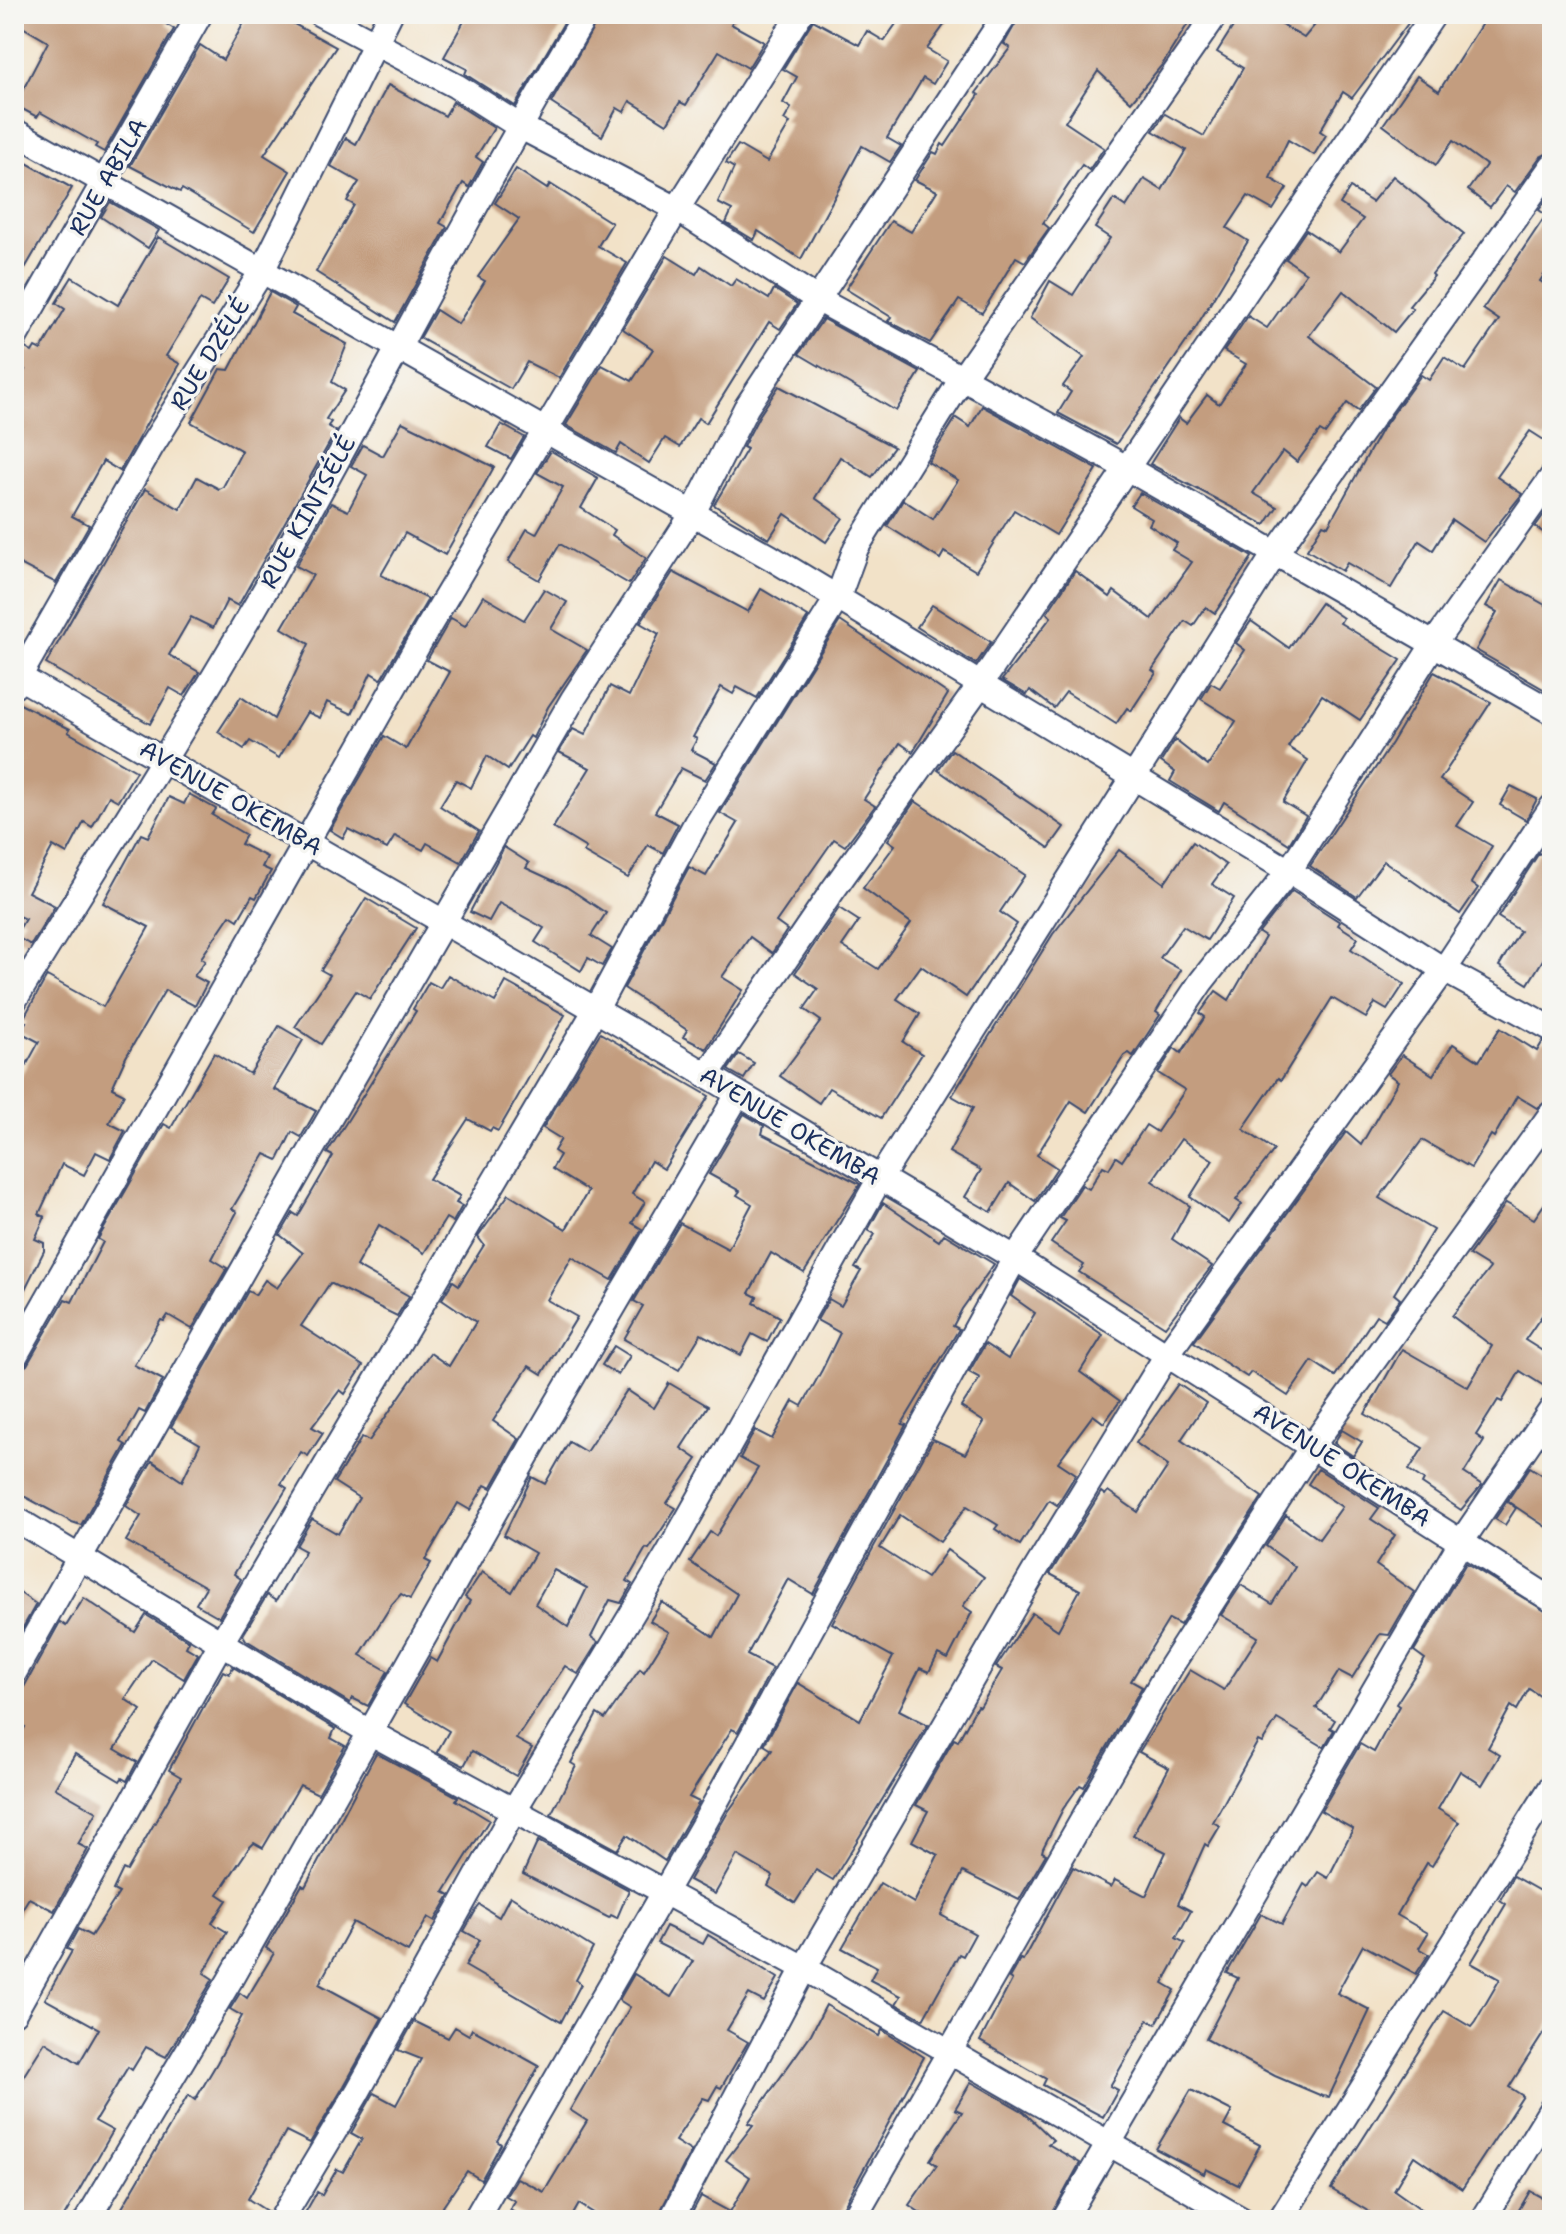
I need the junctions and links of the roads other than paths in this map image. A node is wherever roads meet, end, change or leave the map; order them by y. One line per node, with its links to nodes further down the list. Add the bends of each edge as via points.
1 (200, 14): 13 (street, RUE ABILA)
2 (320, 14): 9 (street)
3 (390, 14): 9 (street, RUE DZÉLÉ)
4 (586, 14): 10 (street, RUE KINTSÉLÉ)
5 (800, 14): 14 (street)
6 (1006, 14): 16 (street)
7 (1216, 14): 19 (street)
8 (1434, 14): 21 (street)
9 (372, 43): 10 (street); 15 (street, RUE DZÉLÉ)
10 (519, 126): 14 (street); 18 (street, RUE KINTSÉLÉ)
11 (14, 131): 13 (street)
12 (1552, 166): 24 (street)
13 (104, 184): 15 (street); 17 (street, RUE ABILA)
14 (677, 209): 16 (street); 20 (street)
15 (262, 271): 18 (street); 27 (street, RUE DZÉLÉ, via 151,447)
16 (817, 299): 19 (street); 23 (street, via 746,408)
17 (14, 339)
18 (401, 348): 20 (street); 30 (street, RUE KINTSÉLÉ)
19 (963, 377): 21 (street); 25 (street, via 856,548)
20 (547, 433): 23 (street); 33 (street)
21 (1125, 467): 24 (street); 28 (street)
22 (1552, 477): 26 (street)
23 (692, 515): 25 (street); 35 (street, via 573,699)
24 (1274, 555): 26 (street); 31 (street)
25 (838, 597): 28 (street); 38 (street, via 696,823)
26 (1435, 642): 29 (street); 34 (street)
27 (16, 679): 30 (street, AVENUE OKEMBA)
28 (980, 685): 31 (street); 40 (street)
29 (1552, 712)
30 (163, 758): 33 (street, AVENUE OKEMBA); 37 (street, RUE KINTSÉLÉ)
31 (1135, 779): 34 (street); 43 (street)
32 (1552, 807): 36 (street)
33 (305, 842): 35 (street, AVENUE OKEMBA); 46 (street)
34 (1289, 871): 36 (street); 44 (street, via 1201,982)
35 (443, 923): 38 (street, AVENUE OKEMBA); 51 (street)
36 (1444, 970): 39 (street); 45 (street)
37 (14, 1001)
38 (595, 1011): 40 (street, AVENUE OKEMBA); 53 (street)
39 (1552, 1029)
40 (706, 1076): 41 (street, AVENUE OKEMBA)
41 (737, 1096): 43 (street, AVENUE OKEMBA); 55 (street)
42 (1552, 1113): 48 (street)
43 (879, 1180): 44 (street, AVENUE OKEMBA); 57 (street, via 668,1554)
44 (1015, 1258): 45 (street, AVENUE OKEMBA); 58 (street)
45 (1168, 1353): 48 (street, AVENUE OKEMBA); 59 (street)
46 (14, 1358)
47 (1552, 1409): 50 (street)
48 (1313, 1445): 50 (street, AVENUE OKEMBA); 61 (street, via 1171,1666)
49 (14, 1518): 51 (street)
50 (1461, 1542): 52 (street, AVENUE OKEMBA); 63 (street)
51 (80, 1557): 53 (street); 54 (street)
52 (1552, 1600)
53 (221, 1643): 55 (street); 60 (street)
54 (14, 1673)
55 (371, 1733): 57 (street); 64 (street)
56 (1552, 1786): 71 (street)
57 (514, 1810): 58 (street); 65 (street)
58 (662, 1893): 59 (street); 66 (street)
59 (804, 1968): 61 (street); 67 (street)
60 (14, 2013)
61 (949, 2052): 63 (street); 68 (street)
62 (1552, 2108): 72 (street)
63 (1108, 2143): 69 (street); 70 (street)
64 (87, 2220)
65 (281, 2220)
66 (475, 2220)
67 (671, 2220)
68 (853, 2220)
69 (1064, 2220)
70 (1242, 2220)
71 (1280, 2220)
72 (1483, 2220)

